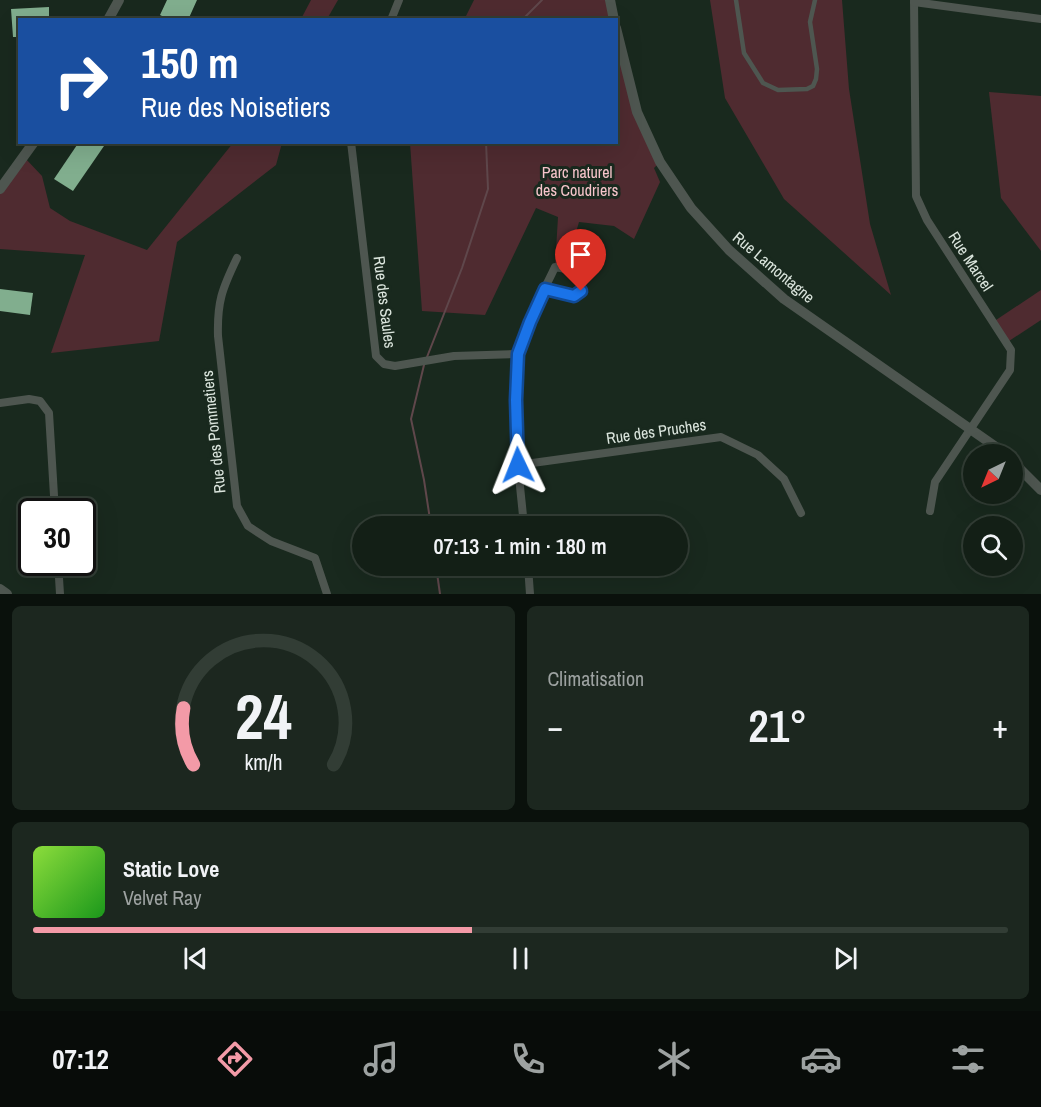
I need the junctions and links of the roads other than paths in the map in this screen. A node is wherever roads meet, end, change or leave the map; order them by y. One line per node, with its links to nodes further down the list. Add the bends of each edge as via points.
1 (119, 0): 7 (street)
2 (399, 0): 8 (street)
3 (610, 0): 9 (street)
4 (736, 0): 5 (lane, via 744,53 763,83 778,90 807,89 816,80 810,22)
5 (815, 0)
6 (914, 1): 10 (street); 19 (street, Rue Marcel, via 916,196 927,220 1011,350 1010,370)
7 (109, 18)
8 (392, 18)
9 (614, 18)
10 (1041, 19)
11 (618, 36): 19 (street, Rue Lamontagne, via 636,112 660,162 691,208 729,250 784,298)
12 (33, 144): 14 (street)
13 (351, 144): 17 (street, Rue des Saules, via 376,356 384,364 395,366 454,356)
14 (0, 189)
15 (237, 258): 33 (street, Rue des Pommetiers, via 222,290 218,311 237,506 248,526 271,541 315,558)
16 (545, 289): 16 (street, via 574,296 581,291 583,280 577,270 555,267); 17 (street)
17 (518, 354): 21 (street)
18 (0, 403): 24 (street, via 40,401 49,413)
19 (971, 429): 20 (street, Rue Lamontagne); 25 (street, Rue Marcel, via 935,482)
20 (992, 444)
21 (518, 465): 26 (street, Rue des Pruches, via 721,437 758,455 784,479); 27 (street)
22 (1023, 472): 23 (street)
23 (1041, 490)
24 (54, 498)
25 (930, 512)
26 (801, 513)
27 (523, 516)
28 (59, 576): 32 (street)
29 (529, 576): 34 (street)
30 (0, 589): 31 (street)
31 (7, 594)
32 (60, 594)
33 (327, 594)
34 (530, 594)

